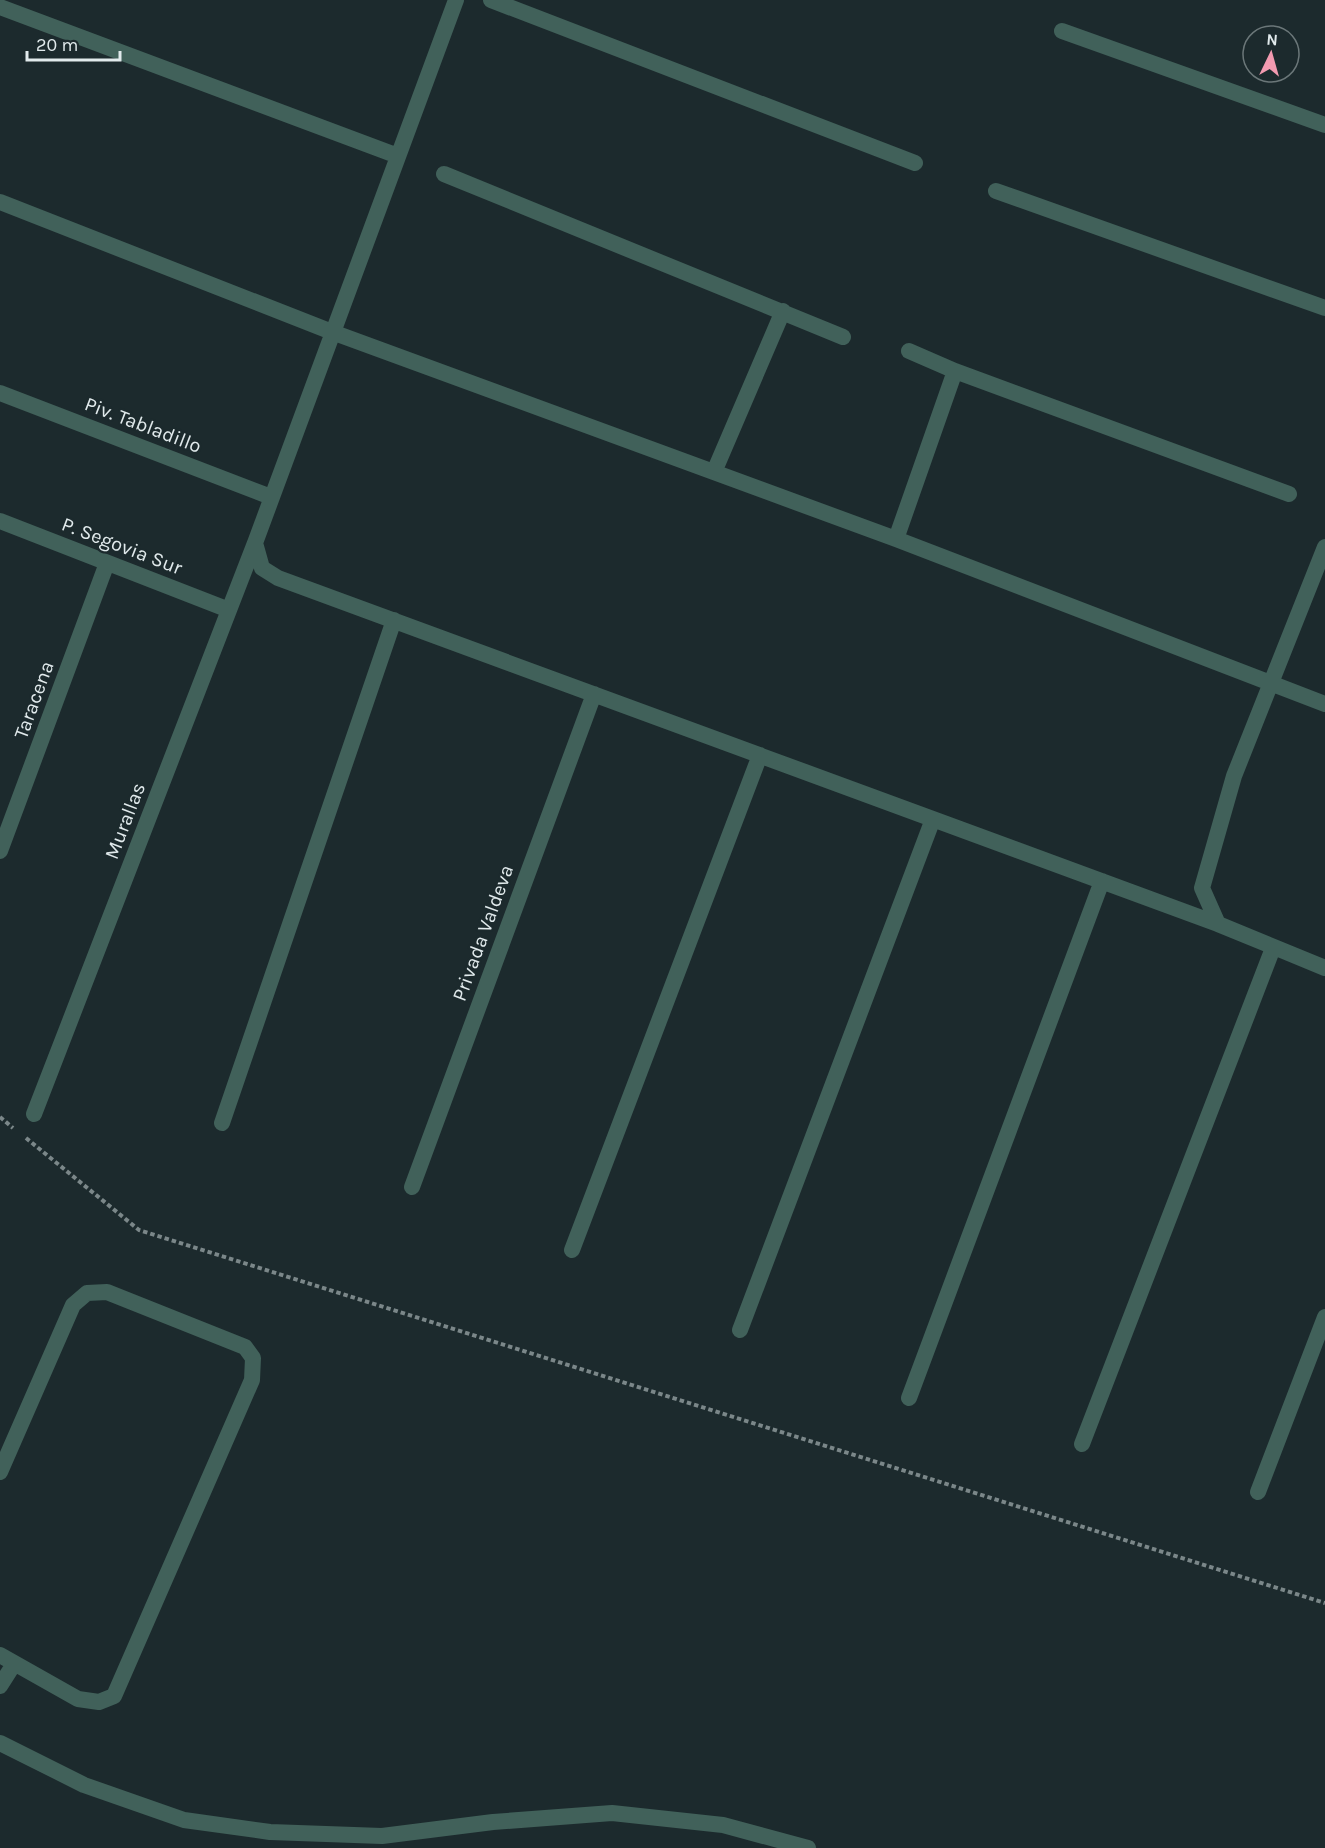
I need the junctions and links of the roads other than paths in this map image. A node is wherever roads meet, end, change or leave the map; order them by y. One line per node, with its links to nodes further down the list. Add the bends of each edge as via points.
1 (456, 0): 6 (street, Murallas)
2 (491, 0): 7 (street)
3 (0, 7): 6 (street)
4 (1062, 31): 5 (street)
5 (1325, 125)
6 (398, 156): 13 (street, Murallas)
7 (915, 163)
8 (444, 174): 12 (street)
9 (996, 191): 11 (street)
10 (0, 202): 13 (street)
11 (1325, 308)
12 (783, 311): 14 (street); 18 (street)
13 (332, 332): 18 (street); 20 (street, Murallas)
14 (843, 337)
15 (909, 351): 16 (street)
16 (955, 371): 19 (street); 22 (street)
17 (0, 393): 20 (street, Piv. Tabladillo)
18 (714, 472): 22 (street)
19 (1289, 494)
20 (271, 497): 23 (street, Murallas)
21 (0, 521): 25 (street, P. Segovia Sur)
22 (896, 539): 28 (street)
23 (255, 543): 26 (street, Murallas); 27 (street, via 262,568 278,578)
24 (1325, 547): 28 (street)
25 (107, 563): 26 (street, P. Segovia Sur); 33 (street, Taracena)
26 (229, 610): 38 (street, Murallas)
27 (394, 620): 29 (street); 39 (street)
28 (1272, 684): 30 (street); 35 (street, via 1234,776 1211,847 1202,888)
29 (594, 694): 31 (street); 40 (street, Privada Valdeva)
30 (1325, 704)
31 (760, 755): 32 (street); 41 (street)
32 (933, 819): 34 (street); 43 (street)
33 (0, 851)
34 (1102, 881): 35 (street); 44 (street)
35 (1218, 924): 36 (street)
36 (1273, 948): 37 (street); 45 (street)
37 (1325, 968)
38 (34, 1114)
39 (222, 1123)
40 (412, 1187)
41 (572, 1250)
42 (1325, 1317): 47 (street)
43 (740, 1330)
44 (909, 1398)
45 (1082, 1444)
46 (0, 1472): 48 (street, via 73,1305 87,1293 107,1292 245,1347 253,1358 252,1380 114,1696 99,1702 78,1699)
47 (1258, 1492)
48 (7, 1660): 49 (street)
49 (0, 1686)
50 (0, 1743): 51 (street, via 84,1785 184,1820 270,1832 382,1836 612,1813 723,1825)
51 (808, 1848)

